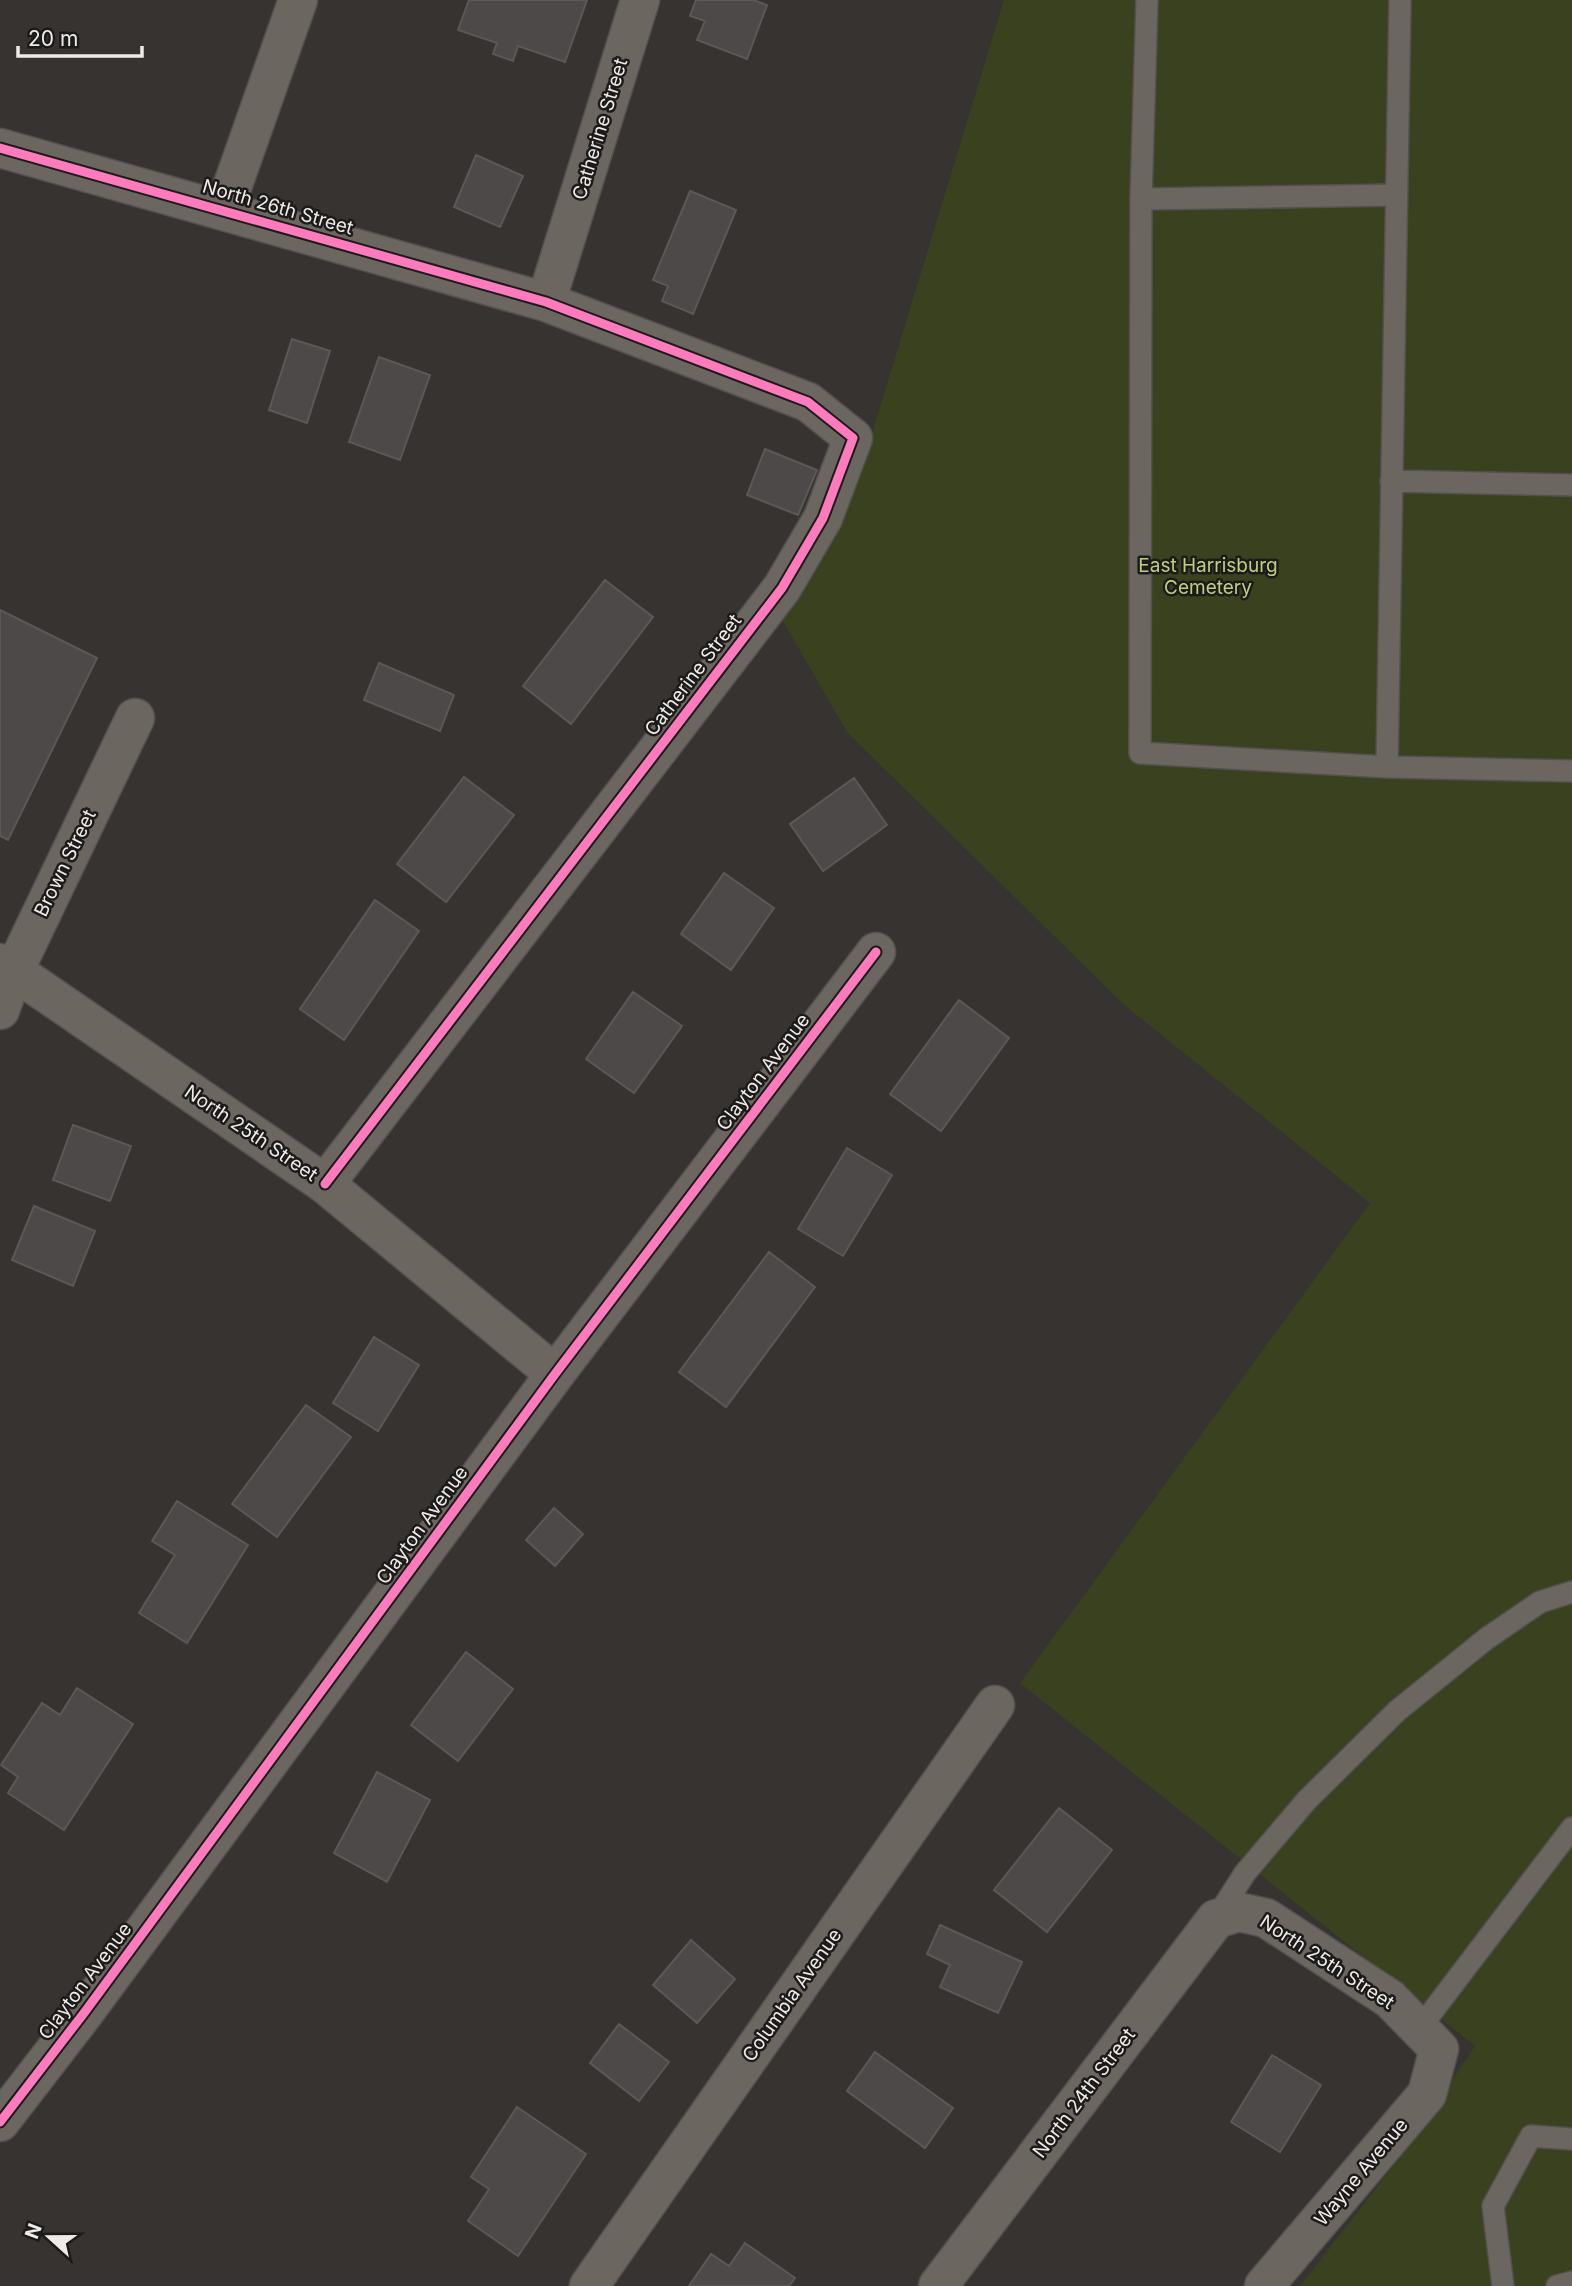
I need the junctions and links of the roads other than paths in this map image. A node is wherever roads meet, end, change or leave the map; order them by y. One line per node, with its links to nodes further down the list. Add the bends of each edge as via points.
1 (298, 0): 8 (street, North 26th Street)
2 (640, 0): 9 (street, Catherine Street)
3 (1147, 0): 7 (lane)
4 (1400, 0): 6 (lane)
5 (0, 148): 8 (street, North 26th Street)
6 (1396, 195): 7 (lane); 10 (lane)
7 (1141, 200): 13 (lane, via 1140,753)
8 (224, 210): 9 (street, North 26th Street)
9 (545, 302): 18 (street, Catherine Street, via 808,402 853,438 824,518 782,588)
10 (1391, 481): 11 (lane); 13 (lane)
11 (1572, 485)
12 (135, 718): 16 (street, Brown Street)
13 (1387, 767): 14 (lane)
14 (1572, 771)
15 (876, 952): 19 (street, Clayton Avenue)
16 (7, 967): 17 (street, Brown Street); 18 (street, North 25th Street)
17 (0, 1010)
18 (325, 1184): 19 (street, North 25th Street)
19 (555, 1374): 25 (street, Clayton Avenue)
20 (1572, 1592): 23 (lane, via 1540,1602 1397,1711 1307,1800 1245,1873)
21 (995, 1705): 28 (street, Columbia Avenue)
22 (1572, 1828): 24 (lane)
23 (1228, 1915): 24 (street, North 25th Street, via 1266,1918 1390,1999); 29 (street, North 24th Street)
24 (1429, 2039): 30 (street, Wayne Avenue, via 1427,2094)
25 (0, 2122)
26 (1572, 2139): 31 (lane, via 1531,2136 1493,2206)
27 (1572, 2282): 32 (lane)
28 (589, 2286)
29 (938, 2286)
30 (1264, 2286)
31 (1503, 2286)
32 (1557, 2286)

